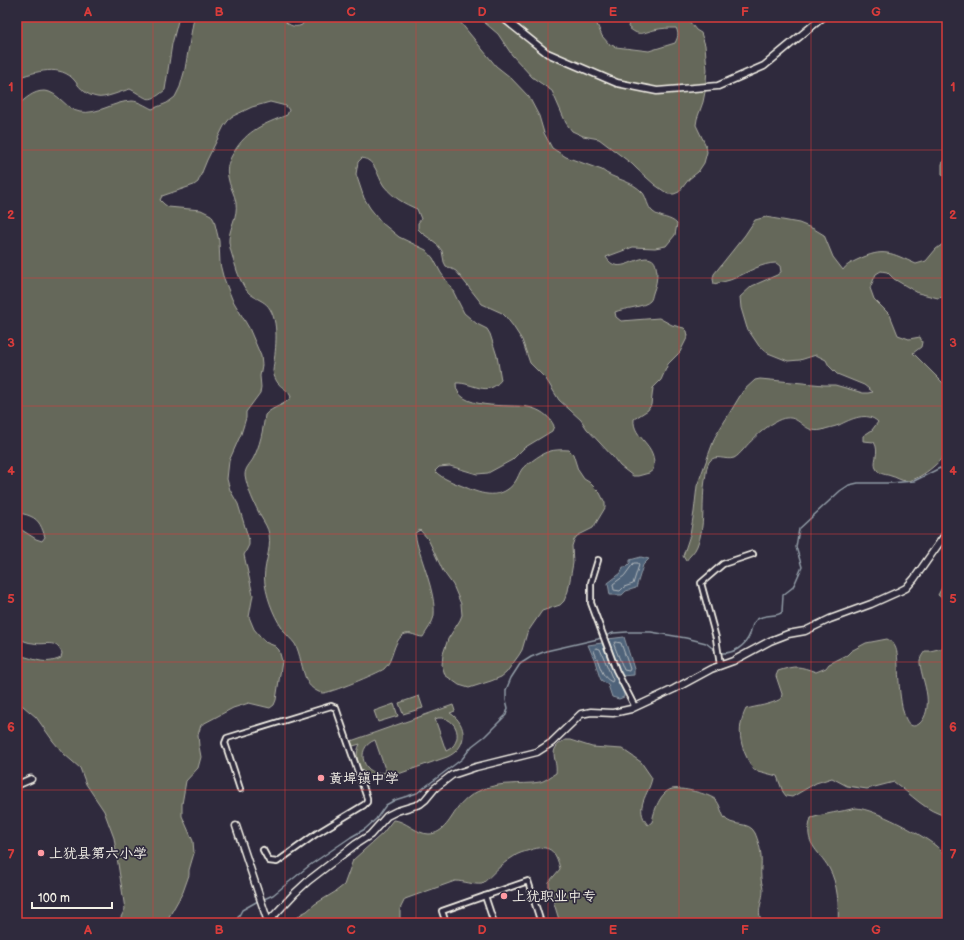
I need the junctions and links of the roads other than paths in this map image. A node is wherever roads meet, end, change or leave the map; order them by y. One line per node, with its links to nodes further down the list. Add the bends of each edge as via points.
1 (502, 17): 2 (street, via 546,53 617,83 657,91 718,86 764,66)
2 (823, 17)
3 (947, 532): 6 (street, via 906,588 805,631 770,641 733,661)
4 (753, 554): 6 (street, via 723,564 701,583 716,638)
5 (598, 560): 7 (street, via 591,583 591,604 616,670)
6 (720, 665): 7 (street, via 674,690)
7 (635, 707): 14 (street, via 613,713 581,714 551,743 536,752 452,775 420,804 386,816 370,835 308,881)
8 (31, 779): 9 (street)
9 (17, 785)
10 (240, 789): 12 (street, via 225,744 227,738 331,706 336,708 367,802 274,863 269,861)
11 (236, 826): 14 (street)
12 (263, 850)
13 (485, 896): 15 (street, via 442,911); 16 (street); 17 (street, via 528,881)
14 (268, 923)
15 (446, 923)
16 (494, 923)
17 (541, 923)

